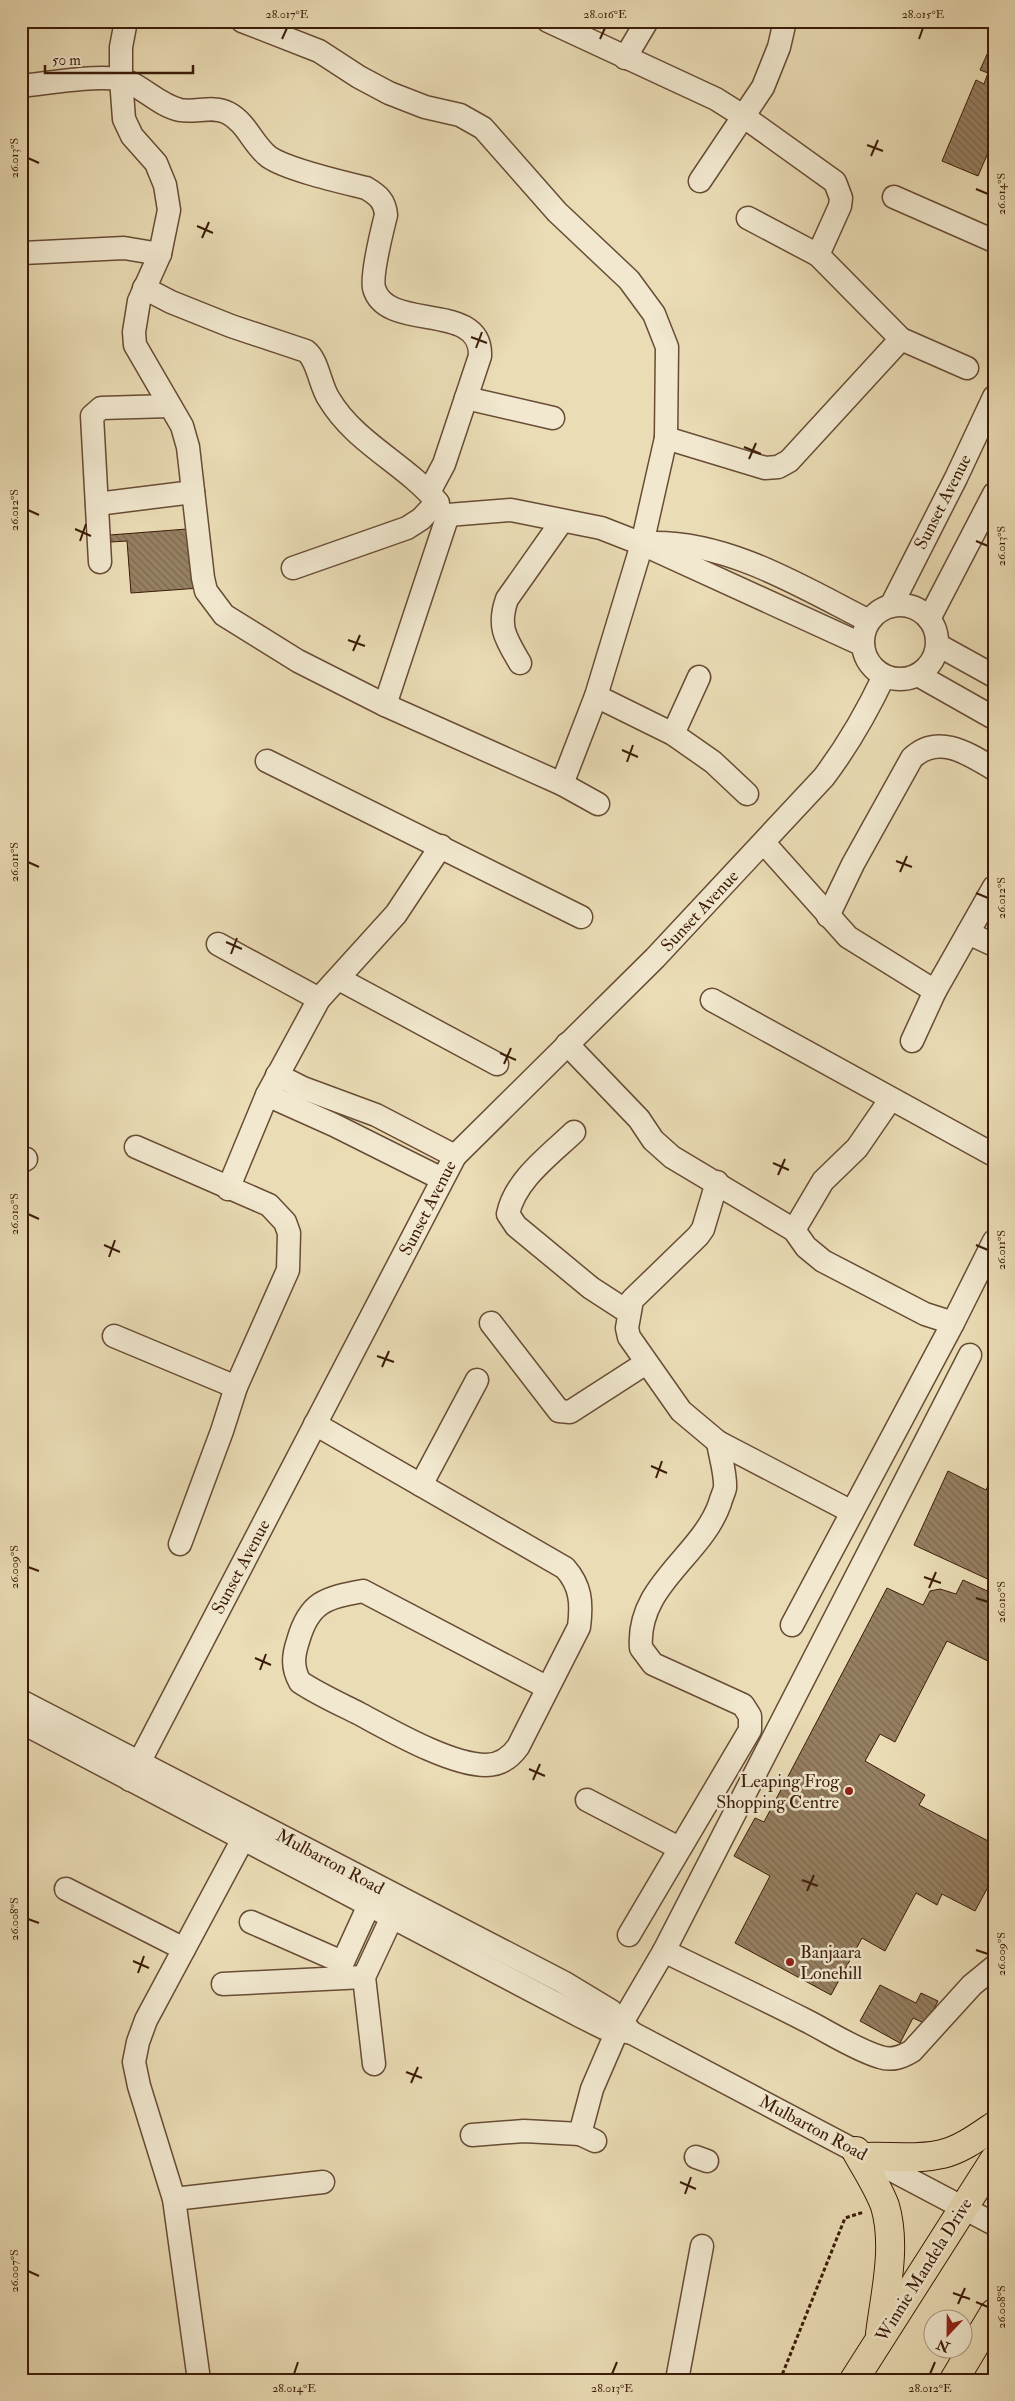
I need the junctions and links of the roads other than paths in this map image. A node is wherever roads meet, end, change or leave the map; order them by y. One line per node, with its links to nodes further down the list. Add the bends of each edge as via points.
1 (126, 21): 7 (street, via 121,47)
2 (242, 21): 24 (street, via 319,51 389,93 425,107 460,115 483,128 557,212 629,280 654,314 666,347)
3 (548, 21): 6 (street)
4 (647, 21): 6 (street)
5 (785, 21): 9 (street, via 779,48 763,87)
6 (625, 58): 9 (street, via 716,99)
7 (121, 79): 8 (street); 15 (street, via 124,119 132,136 156,163 164,185 168,210); 21 (street, via 168,107 227,112 245,127 268,156 366,188 378,195 386,215 374,275 377,296 390,307 461,325 476,334 481,345 480,356)
8 (21, 86)
9 (744, 116): 10 (street); 16 (street, via 835,182 841,198 840,206)
10 (700, 181)
11 (894, 197): 13 (street)
12 (748, 218): 16 (street)
13 (994, 241)
14 (23, 253): 15 (street, via 124,248)
15 (160, 254): 17 (street)
16 (818, 254): 18 (street)
17 (144, 288): 22 (street, via 134,332 135,345); 27 (street, via 231,326 306,351 312,357 329,400 342,417 411,475)
18 (901, 339): 19 (street); 24 (street, via 789,461 778,467 765,468)
19 (967, 368)
20 (994, 397): 33 (street, Sunset Avenue)
21 (466, 398): 23 (street); 27 (street, via 444,464)
22 (170, 406): 25 (street, via 182,426 188,447); 28 (street, via 101,408 94,413)
23 (553, 418)
24 (666, 438): 30 (street)
25 (192, 492): 28 (street); 44 (street, via 206,591 224,615 298,661)
26 (994, 494): 34 (street)
27 (438, 503): 29 (street, via 511,510); 32 (street, via 407,528); 44 (street)
28 (97, 504): 31 (street)
29 (562, 521): 30 (street, via 602,528); 38 (street, via 507,599 502,612 503,633)
30 (642, 544): 35 (street, via 673,543 725,555 780,576); 36 (street); 43 (street)
31 (100, 562)
32 (293, 568)
33 (890, 606): 34 (street, via 912,607); 35 (street)
34 (929, 619): 37 (street)
35 (869, 621): 36 (street)
36 (863, 645): 40 (street, via 869,663)
37 (938, 645): 39 (street, via 932,663); 41 (street)
38 (520, 663)
39 (918, 675): 40 (street, via 901,680); 45 (street)
40 (884, 676): 52 (street, Sunset Avenue, via 845,748 824,777)
41 (994, 676)
42 (698, 677): 46 (street)
43 (596, 696): 46 (street); 49 (street)
44 (385, 705): 49 (street)
45 (994, 718)
46 (673, 734): 50 (street, via 713,762)
47 (267, 761): 53 (street)
48 (994, 769): 55 (street, via 964,752 945,746 918,752 870,834)
49 (562, 784): 51 (street)
50 (747, 794)
51 (598, 804)
52 (764, 843): 55 (street); 65 (street, Sunset Avenue, via 655,958)
53 (441, 846): 56 (street); 60 (street, via 396,914)
54 (994, 888): 57 (street)
55 (828, 916): 61 (street, via 848,937)
56 (581, 917)
57 (968, 933): 59 (street); 61 (street)
58 (218, 944): 62 (street)
59 (994, 945)
60 (339, 979): 62 (street); 66 (street)
61 (935, 991): 64 (street)
62 (320, 999): 67 (street)
63 (712, 1000): 69 (street)
64 (912, 1041)
65 (567, 1044): 73 (street, Sunset Avenue); 75 (street, via 640,1119 663,1149)
66 (498, 1064)
67 (277, 1075): 68 (street); 73 (street, via 376,1115)
68 (267, 1095): 74 (street); 76 (street)
69 (890, 1100): 72 (street); 77 (street, via 857,1148 823,1181)
70 (574, 1132): 79 (street, via 521,1185 510,1202 508,1214 516,1226 591,1288)
71 (136, 1147): 76 (street)
72 (994, 1155)
73 (455, 1156): 74 (street, Sunset Avenue)
74 (442, 1179): 87 (street, Sunset Avenue)
75 (717, 1182): 77 (street); 79 (street, via 703,1229 632,1300)
76 (228, 1189): 86 (street, via 269,1205 285,1222 290,1246 288,1270)
77 (794, 1230): 81 (street, via 806,1247 823,1261 925,1314)
78 (994, 1241): 81 (street)
79 (628, 1312): 84 (street, via 626,1328 629,1337)
80 (492, 1323): 84 (street, via 559,1411 570,1412)
81 (953, 1323): 92 (street)
82 (114, 1336): 86 (street)
83 (970, 1355): 108 (street)
84 (646, 1363): 88 (street, via 681,1411)
85 (477, 1380): 90 (street)
86 (236, 1387): 93 (street)
87 (315, 1424): 90 (street); 98 (street, Sunset Avenue)
88 (718, 1442): 89 (street); 91 (street)
89 (759, 1463): 91 (street); 92 (street)
90 (421, 1485): 95 (street, via 565,1568 576,1580 581,1612 579,1627)
91 (725, 1488): 101 (street, via 707,1529 662,1581 644,1620 641,1640 641,1648 653,1664 742,1705 750,1716 750,1730)
92 (852, 1512): 94 (street)
93 (180, 1544)
94 (792, 1625)
95 (548, 1688): 95 (street, via 514,1753 507,1759 485,1765 455,1758 410,1739 309,1688 300,1682 293,1658 304,1621 311,1610 334,1596 363,1592)
96 (21, 1701): 98 (street, Mulbarton Road)
97 (21, 1722): 98 (street, Mulbarton Road)
98 (135, 1771): 100 (street, Mulbarton Road); 113 (street, Mulbarton Road, via 563,1982 604,2006)
99 (586, 1800): 101 (street)
100 (243, 1839): 103 (street, Mulbarton Road); 107 (street)
101 (679, 1848): 106 (street)
102 (66, 1889): 107 (street)
103 (369, 1905): 104 (street, Mulbarton Road); 110 (street)
104 (392, 1917): 111 (street); 113 (street, Mulbarton Road, via 580,2016)
105 (251, 1922): 110 (street)
106 (630, 1935)
107 (184, 1949): 120 (street, via 146,2020 134,2062)
108 (664, 1951): 109 (street, via 856,2047 880,2058 891,2059 912,2051 972,1985); 113 (street)
109 (994, 1967)
110 (339, 1970): 111 (street); 112 (street)
111 (364, 1977): 114 (street)
112 (223, 1984)
113 (624, 2028): 116 (street, via 592,2089 588,2137 524,2131); 117 (street, Mulbarton Road)
114 (374, 2064)
115 (994, 2126): 117 (main road, via 944,2154)
116 (472, 2135)
117 (861, 2154): 121 (street, Mulbarton Road); 126 (main road, via 884,2206 890,2230 890,2255)
118 (994, 2160): 121 (main road, Winnie Mandela Drive)
119 (323, 2182): 120 (street)
120 (174, 2198): 127 (street)
121 (964, 2208): 122 (street, Mulbarton Road); 126 (main road, Winnie Mandela Drive)
122 (994, 2224)
123 (702, 2246): 128 (street)
124 (994, 2313): 130 (main road)
125 (994, 2339): 130 (main road)
126 (878, 2343): 129 (main road, Winnie Mandela Drive)
127 (199, 2380)
128 (677, 2380)
129 (854, 2380)
130 (955, 2380)

